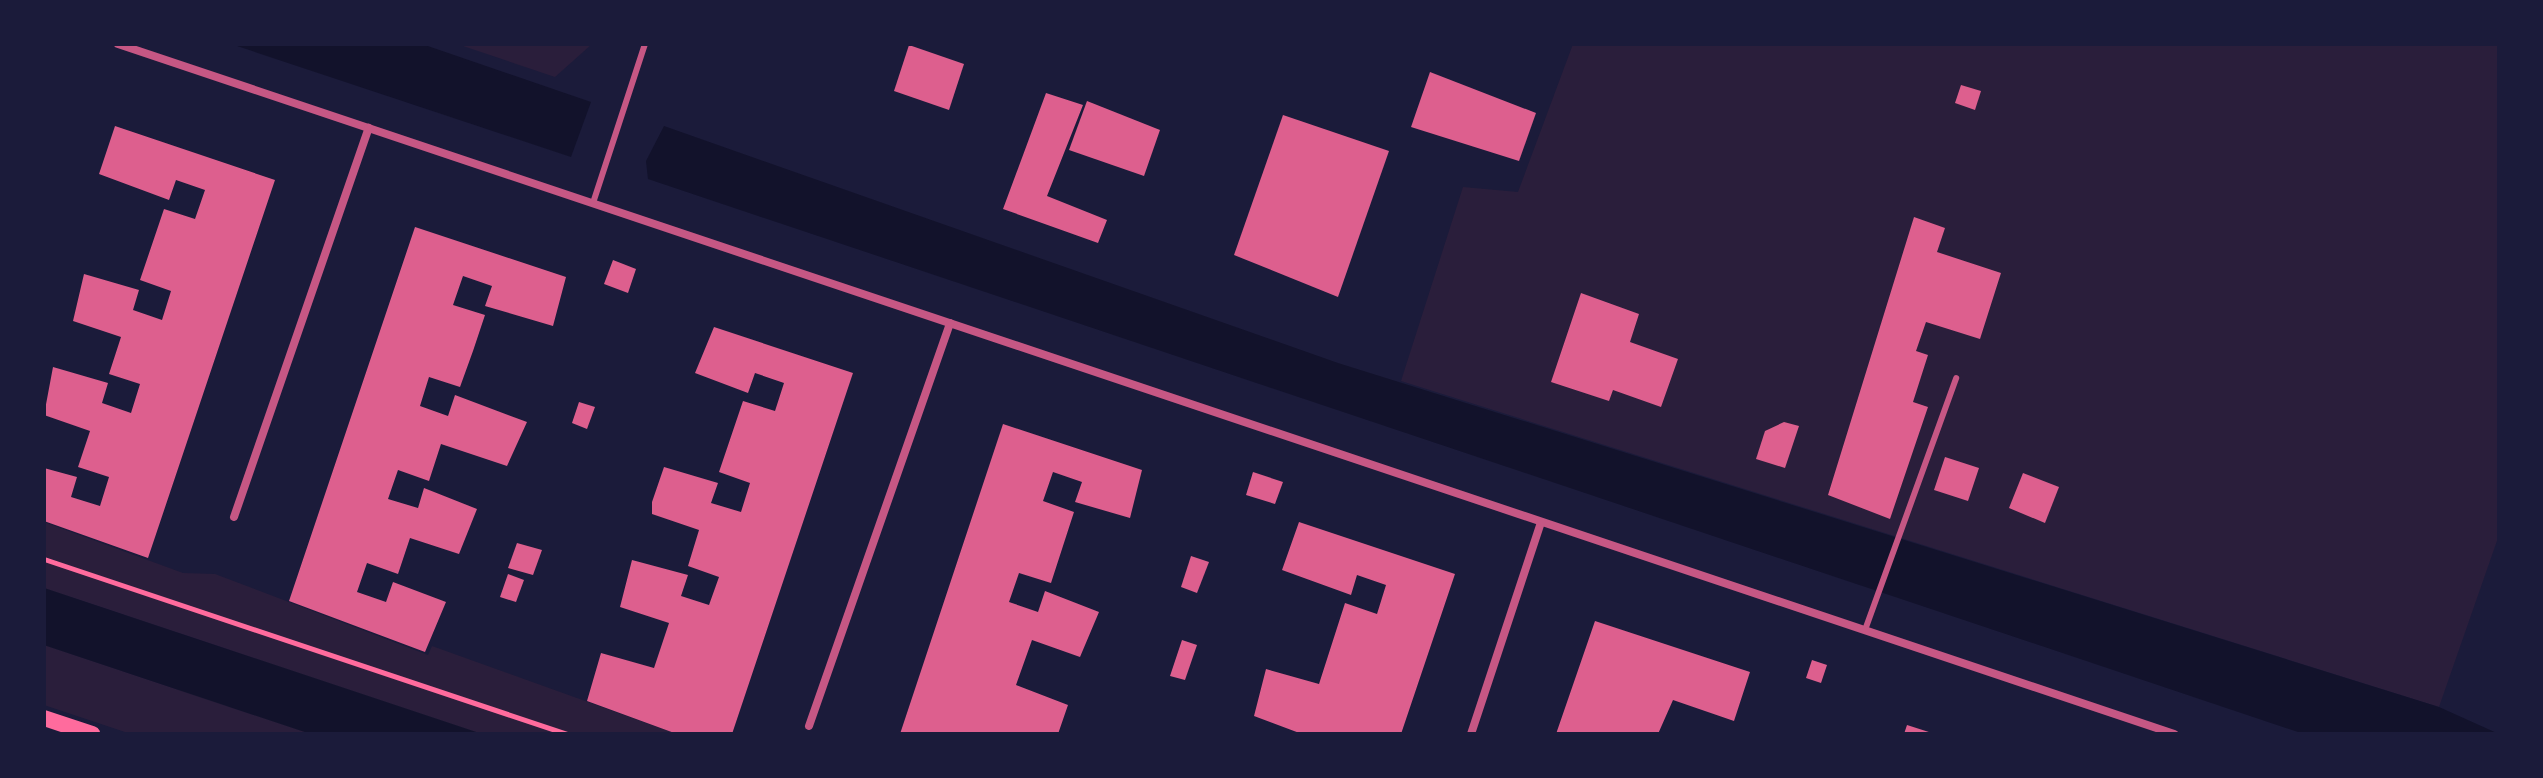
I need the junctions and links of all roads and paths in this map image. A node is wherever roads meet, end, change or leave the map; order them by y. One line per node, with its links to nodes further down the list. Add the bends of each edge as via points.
1 (118, 44): 3 (street)
2 (645, 44): 4 (lane)
3 (369, 128): 4 (street); 7 (street)
4 (593, 203): 5 (street)
5 (950, 323): 8 (street); 12 (street)
6 (1956, 378): 10 (lane)
7 (234, 517)
8 (1541, 522): 10 (street); 15 (street)
9 (44, 559): 14 (path)
10 (1865, 630): 16 (street)
11 (44, 718): 13 (main road)
12 (809, 726)
13 (92, 734)
14 (567, 734)
15 (1471, 734)
16 (2174, 734)

